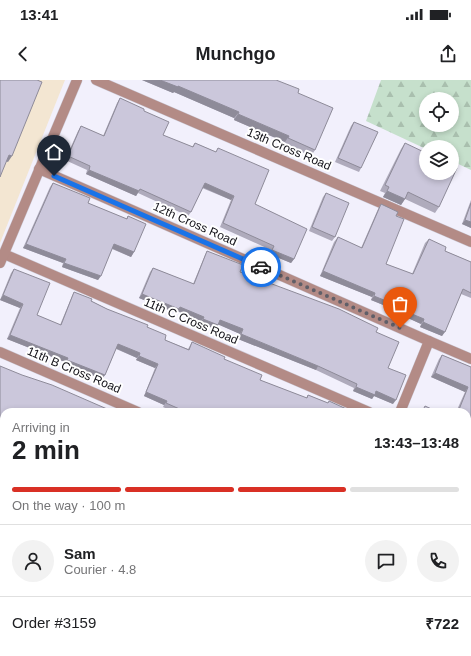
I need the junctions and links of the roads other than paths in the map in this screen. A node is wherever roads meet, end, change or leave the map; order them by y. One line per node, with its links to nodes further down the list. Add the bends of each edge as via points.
1 (77, 80): 3 (street)
2 (96, 80): 4 (street, 13th Cross Road)
3 (39, 170): 5 (street); 6 (street, 12th Cross Road)
4 (471, 242)
5 (2, 259): 10 (street, 11th C Cross Road)
6 (429, 341): 8 (street, 12th Cross Road); 11 (street)
7 (0, 352): 9 (street, 11th B Cross Road)
8 (471, 359)
9 (129, 408)
10 (359, 408)
11 (402, 408)

